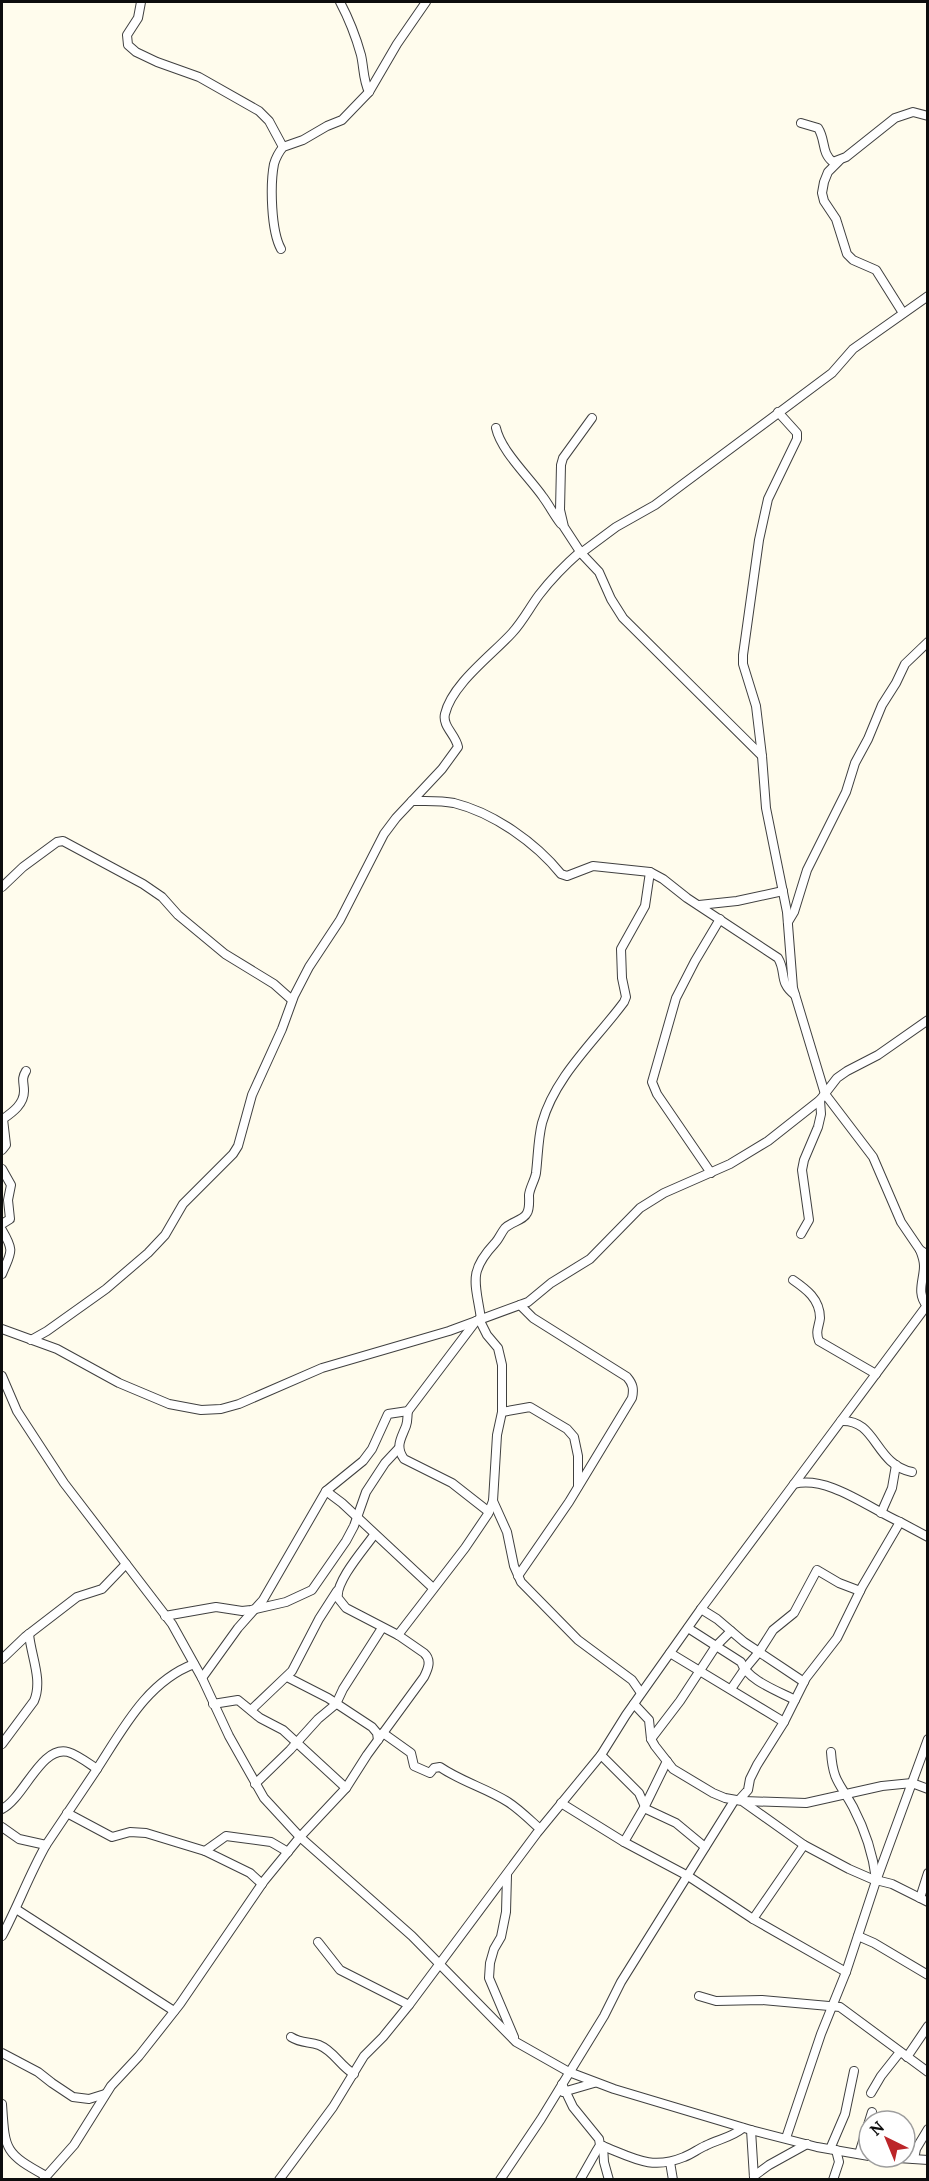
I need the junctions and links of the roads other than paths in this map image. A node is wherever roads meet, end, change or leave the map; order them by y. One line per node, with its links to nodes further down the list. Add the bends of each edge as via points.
1 (141, 2): 7 (street, via 138,18 127,35 131,49 199,77 249,104 268,122)
2 (340, 2): 4 (street, via 362,57)
3 (426, 2): 4 (street)
4 (369, 92): 7 (street, via 342,120)
5 (927, 116): 8 (street, via 913,112 895,118)
6 (801, 123): 8 (street, via 818,128 826,155 833,162)
7 (283, 147): 9 (street, via 274,164 273,195 277,241)
8 (839, 161): 11 (street, via 824,182 824,201 836,219 847,254 876,270)
9 (282, 249)
10 (927, 296): 11 (street)
11 (903, 313): 12 (street)
12 (778, 412): 16 (street, via 672,492); 18 (street, via 797,433 797,439 768,499 743,655 756,706)
13 (592, 418): 15 (street, via 561,465 560,510)
14 (496, 428): 15 (street, via 507,450)
15 (564, 527): 16 (street)
16 (581, 552): 18 (street, via 595,567 611,599 632,627); 19 (street, via 559,570 514,631 460,685 444,717 458,747)
17 (927, 642): 25 (street, via 905,664 882,705 855,762 846,792 807,870)
18 (762, 756): 22 (street, via 765,808)
19 (412, 801): 20 (street, via 454,803 496,821 530,841 567,876 594,866); 27 (street, via 384,834 340,920)
20 (650, 872): 23 (street); 42 (street, via 645,906 621,950 626,997 552,1099 540,1131 528,1211 504,1229 478,1267 475,1281)
21 (2, 887): 27 (street, via 63,841 162,897 225,954 274,984)
22 (783, 891): 23 (street); 25 (street)
23 (698, 905): 24 (street)
24 (720, 919): 26 (street, via 778,958 784,986); 33 (street, via 676,998 652,1082)
25 (788, 922): 26 (street)
26 (795, 995): 30 (street)
27 (292, 1000): 44 (street, via 252,1095 233,1154 190,1195 165,1235 148,1253 106,1289)
28 (927, 1020): 30 (street, via 837,1078)
29 (26, 1071): 31 (street, via 22,1078 23,1097 14,1112 2,1121 6,1145)
30 (823, 1097): 33 (street, via 768,1141); 36 (street, via 818,1127 803,1164 809,1220); 37 (street, via 873,1157 901,1222)
31 (2, 1150)
32 (2, 1169): 34 (street, via 11,1185 10,1219)
33 (711, 1173): 40 (street, via 640,1208 590,1259)
34 (2, 1224)
35 (2, 1230): 38 (street, via 11,1245)
36 (801, 1234)
37 (924, 1252): 41 (street, via 920,1291 921,1300)
38 (2, 1274)
39 (793, 1280): 45 (street, via 814,1298 820,1318 816,1332 819,1341)
40 (520, 1305): 42 (street); 54 (street, via 533,1318 632,1383 632,1398)
41 (927, 1305): 45 (street)
42 (479, 1320): 44 (street, via 322,1368 238,1404 201,1410 146,1396); 47 (street); 48 (street, via 501,1358)
43 (2, 1329): 44 (street)
44 (32, 1340)
45 (876, 1374): 49 (street)
46 (2, 1376): 63 (street, via 17,1411 52,1465)
47 (408, 1411): 50 (street); 55 (street, via 390,1412 363,1461)
48 (502, 1412): 54 (street, via 530,1407 567,1428 577,1445); 56 (street)
49 (841, 1420): 51 (street, via 862,1426); 53 (street)
50 (399, 1448): 57 (street, via 404,1459 452,1483); 59 (street, via 366,1492)
51 (896, 1465): 52 (street); 58 (street, via 892,1488)
52 (912, 1472)
53 (794, 1484): 58 (street, via 809,1481 823,1485 855,1497); 68 (street)
54 (578, 1487): 64 (street)
55 (326, 1491): 59 (street); 69 (street)
56 (493, 1501): 57 (street); 64 (street, via 507,1532)
57 (489, 1512): 65 (street)
58 (881, 1513): 60 (street)
59 (357, 1518): 61 (street); 69 (street, via 312,1590)
60 (900, 1522): 62 (street); 67 (street)
61 (374, 1535): 65 (street); 66 (street)
62 (927, 1537)
63 (126, 1564): 70 (street); 74 (street, via 102,1589 77,1597)
64 (518, 1576): 87 (street, via 578,1640 632,1680)
65 (433, 1588): 75 (street)
66 (339, 1589): 71 (street, via 340,1603); 83 (street)
67 (860, 1591): 77 (street, via 817,1570 794,1613 773,1630); 85 (street, via 837,1638)
68 (701, 1609): 72 (street); 73 (street)
69 (254, 1610): 70 (street, via 216,1607); 84 (street)
70 (165, 1616): 80 (street)
71 (382, 1628): 75 (street); 90 (street)
72 (688, 1628): 76 (street); 78 (street)
73 (731, 1631): 76 (street); 77 (street)
74 (29, 1634): 79 (street); 98 (street, via 38,1682 36,1696)
75 (398, 1635): 94 (street, via 424,1653 429,1665)
76 (716, 1646): 81 (street, via 741,1662); 82 (street)
77 (759, 1652): 81 (street); 85 (street)
78 (670, 1653): 82 (street); 87 (street)
79 (2, 1659)
80 (194, 1664): 84 (street); 102 (street, via 174,1673 142,1702)
81 (744, 1670): 86 (street); 88 (street)
82 (698, 1672): 86 (street); 95 (street)
83 (287, 1677): 90 (street); 92 (street)
84 (202, 1678): 89 (street)
85 (804, 1682): 88 (street)
86 (731, 1689): 93 (street)
87 (641, 1693): 91 (street)
88 (795, 1700): 93 (street)
89 (213, 1704): 92 (street, via 238,1700); 104 (street)
90 (336, 1704): 94 (street); 97 (street)
91 (634, 1704): 95 (street, via 649,1720); 100 (street)
92 (251, 1710): 97 (street)
93 (784, 1722): 108 (street, via 750,1779 748,1790)
94 (380, 1736): 105 (street); 114 (street, via 411,1753 414,1766 430,1773 440,1767 483,1788 509,1803)
95 (651, 1739): 101 (street)
96 (927, 1739): 103 (street)
97 (297, 1743): 104 (street); 105 (street)
98 (2, 1744)
99 (831, 1752): 107 (street, via 836,1780)
100 (601, 1755): 109 (street); 110 (street, via 639,1793)
101 (667, 1761): 108 (street, via 696,1784); 110 (street)
102 (97, 1769): 111 (street, via 70,1753 54,1753); 112 (street)
103 (912, 1782): 106 (street); 107 (street); 125 (street)
104 (255, 1784): 115 (street)
105 (346, 1788): 115 (street)
106 (927, 1789)
107 (844, 1795): 108 (street, via 806,1803); 125 (street, via 864,1833)
108 (738, 1801): 118 (street); 119 (street)
109 (561, 1803): 114 (street); 116 (street)
110 (645, 1806): 116 (street); 119 (street, via 676,1823)
111 (2, 1809)
112 (67, 1813): 117 (street); 120 (street, via 112,1837 146,1833)
113 (2, 1827): 117 (street, via 19,1839)
114 (540, 1829): 122 (street)
115 (300, 1837): 121 (street); 133 (street, via 412,1936)
116 (624, 1842): 124 (street)
117 (46, 1845): 128 (street)
118 (804, 1845): 125 (street); 129 (street)
119 (705, 1848): 124 (street)
120 (205, 1851): 121 (street, via 226,1836 271,1842); 126 (street)
121 (288, 1852): 126 (street)
122 (507, 1873): 133 (street); 142 (street, via 506,1912 489,1978)
123 (927, 1873): 127 (street)
124 (688, 1876): 129 (street); 146 (street)
125 (876, 1881): 127 (street, via 892,1884); 131 (street)
126 (262, 1884): 139 (street)
127 (924, 1900)
128 (16, 1909): 130 (street); 139 (street)
129 (753, 1919): 134 (street)
130 (2, 1936)
131 (858, 1936): 134 (street); 135 (street)
132 (318, 1942): 137 (street, via 340,1970)
133 (440, 1966): 137 (street); 142 (street)
134 (846, 1972): 138 (street)
135 (927, 1975)
136 (699, 1996): 138 (street, via 716,2001)
137 (409, 2005): 148 (street)
138 (833, 2005): 144 (street, via 847,2011); 156 (street)
139 (174, 2011): 152 (street)
140 (927, 2026): 144 (street)
141 (291, 2037): 148 (street, via 320,2046)
142 (516, 2042): 146 (street)
143 (2, 2053): 152 (street, via 73,2097)
144 (904, 2055): 147 (street); 151 (street, via 881,2076)
145 (854, 2071): 160 (street)
146 (569, 2072): 149 (street); 150 (street)
147 (927, 2072)
148 (354, 2073): 165 (street)
149 (596, 2083): 150 (street); 154 (street)
150 (563, 2088): 158 (street); 166 (street)
151 (872, 2093)
152 (105, 2094): 163 (street, via 74,2145)
153 (2, 2104): 163 (street, via 6,2147)
154 (747, 2129): 156 (street); 162 (street); 164 (street)
155 (927, 2129): 159 (street)
156 (786, 2138): 157 (street)
157 (807, 2144): 160 (street); 164 (street)
158 (601, 2145): 162 (street, via 650,2163); 167 (street); 168 (street)
159 (917, 2147)
160 (833, 2150): 161 (street); 170 (street, via 839,2162)
161 (857, 2154)
162 (670, 2162): 169 (street)
163 (48, 2177)
164 (754, 2178)
165 (279, 2180)
166 (500, 2180)
167 (580, 2180)
168 (609, 2180)
169 (673, 2180)
170 (833, 2180)

